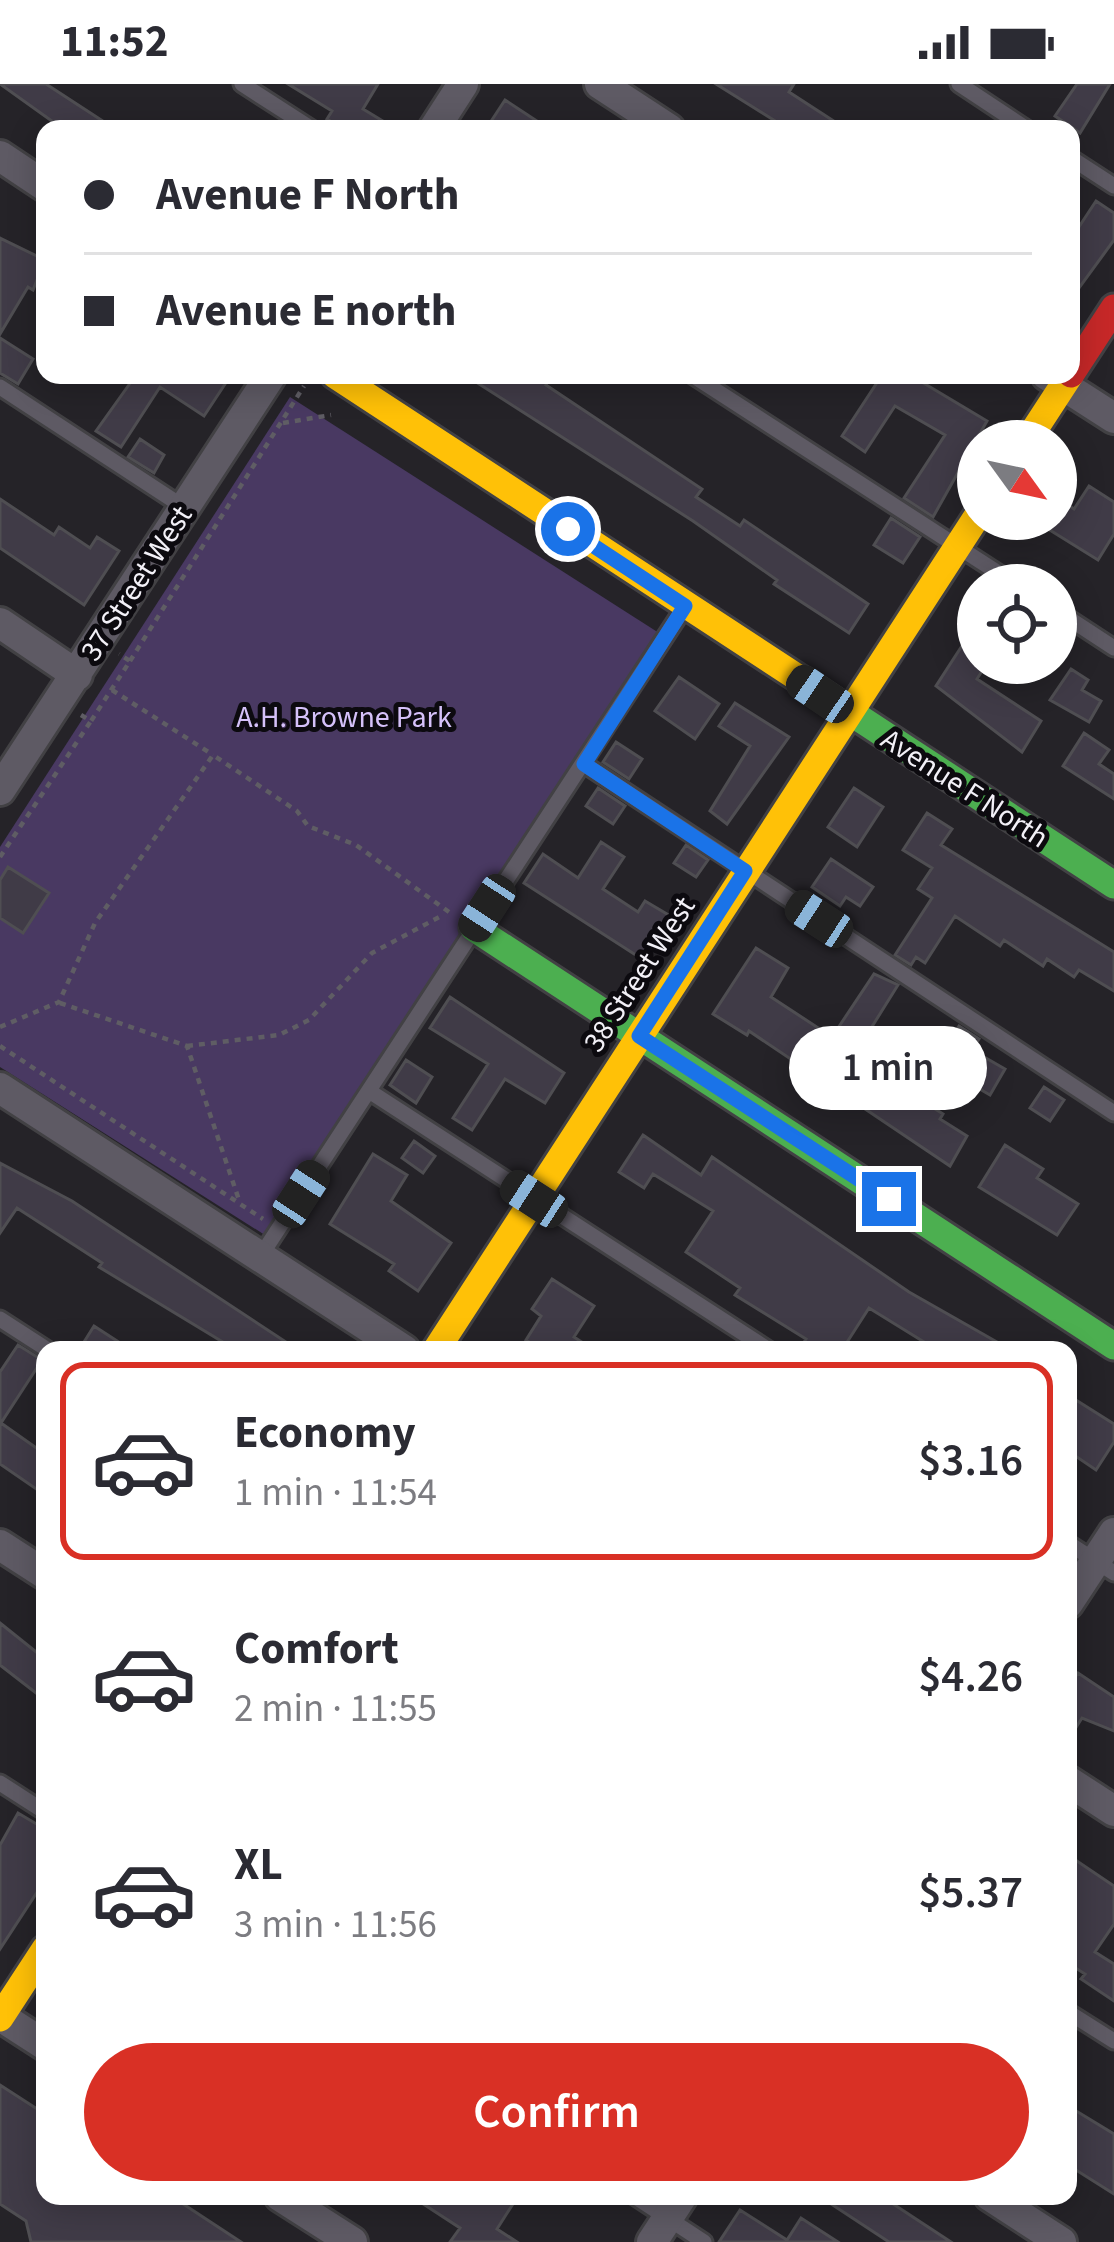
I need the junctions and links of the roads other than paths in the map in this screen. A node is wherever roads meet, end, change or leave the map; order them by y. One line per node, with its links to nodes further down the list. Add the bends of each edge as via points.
1 (242, 84): 5 (lane)
2 (463, 84): 6 (street)
3 (600, 84): 7 (street)
4 (959, 84): 8 (lane)
5 (298, 120)
6 (440, 120)
7 (655, 120)
8 (1013, 120)
9 (0, 156): 11 (street)
10 (1080, 164): 12 (lane)
11 (36, 179)
12 (1114, 186)
13 (1114, 308): 14 (street)
14 (1080, 354)
15 (265, 384): 23 (street, 37 Street West)
16 (349, 384): 27 (street, Avenue F North)
17 (706, 384): 25 (lane)
18 (1059, 384): 22 (street)
19 (1072, 384): 21 (street)
20 (0, 387): 23 (lane)
21 (1114, 418)
22 (1039, 420)
23 (185, 508): 31 (street, 37 Street West)
24 (962, 540): 25 (street, 38 Street West)
25 (958, 546): 26 (lane); 32 (street, 38 Street West)
26 (985, 564)
27 (685, 606): 32 (street, Avenue F North); 33 (lane)
28 (0, 623): 31 (street)
29 (1077, 624): 30 (lane)
30 (1114, 648)
31 (77, 675): 34 (street, 37 Street West)
32 (849, 713): 35 (street, 38 Street West); 36 (street, Avenue F North)
33 (584, 764): 35 (lane); 37 (lane)
34 (0, 790)
35 (745, 871): 38 (street, 38 Street West); 41 (lane)
36 (1114, 885)
37 (474, 928): 38 (street); 40 (lane)
38 (639, 1036): 42 (street, 38 Street West); 49 (street)
39 (0, 1088): 43 (street)
40 (369, 1091): 42 (lane); 43 (lane)
41 (1114, 1114)
42 (534, 1199): 46 (street, 38 Street West); 47 (lane)
43 (260, 1257): 45 (street)
44 (0, 1318): 48 (lane)
45 (390, 1341)
46 (442, 1341)
47 (755, 1341)
48 (36, 1342)
49 (1114, 1346)
50 (1114, 1533): 53 (street)
51 (0, 1545): 54 (street)
52 (1077, 1549): 53 (lane)
53 (1105, 1567): 55 (street)
54 (36, 1568)
55 (1077, 1594)
56 (0, 1783): 58 (lane)
57 (1077, 1787): 59 (street)
58 (36, 1806)
59 (1114, 1810)
60 (36, 1963): 61 (street)
61 (0, 2017): 63 (street)
62 (1077, 2018): 64 (lane)
63 (36, 2039)
64 (1114, 2041)
65 (294, 2205): 68 (street)
66 (1004, 2205): 70 (street)
67 (667, 2218): 69 (lane)
68 (352, 2242)
69 (704, 2242)
70 (1061, 2242)

